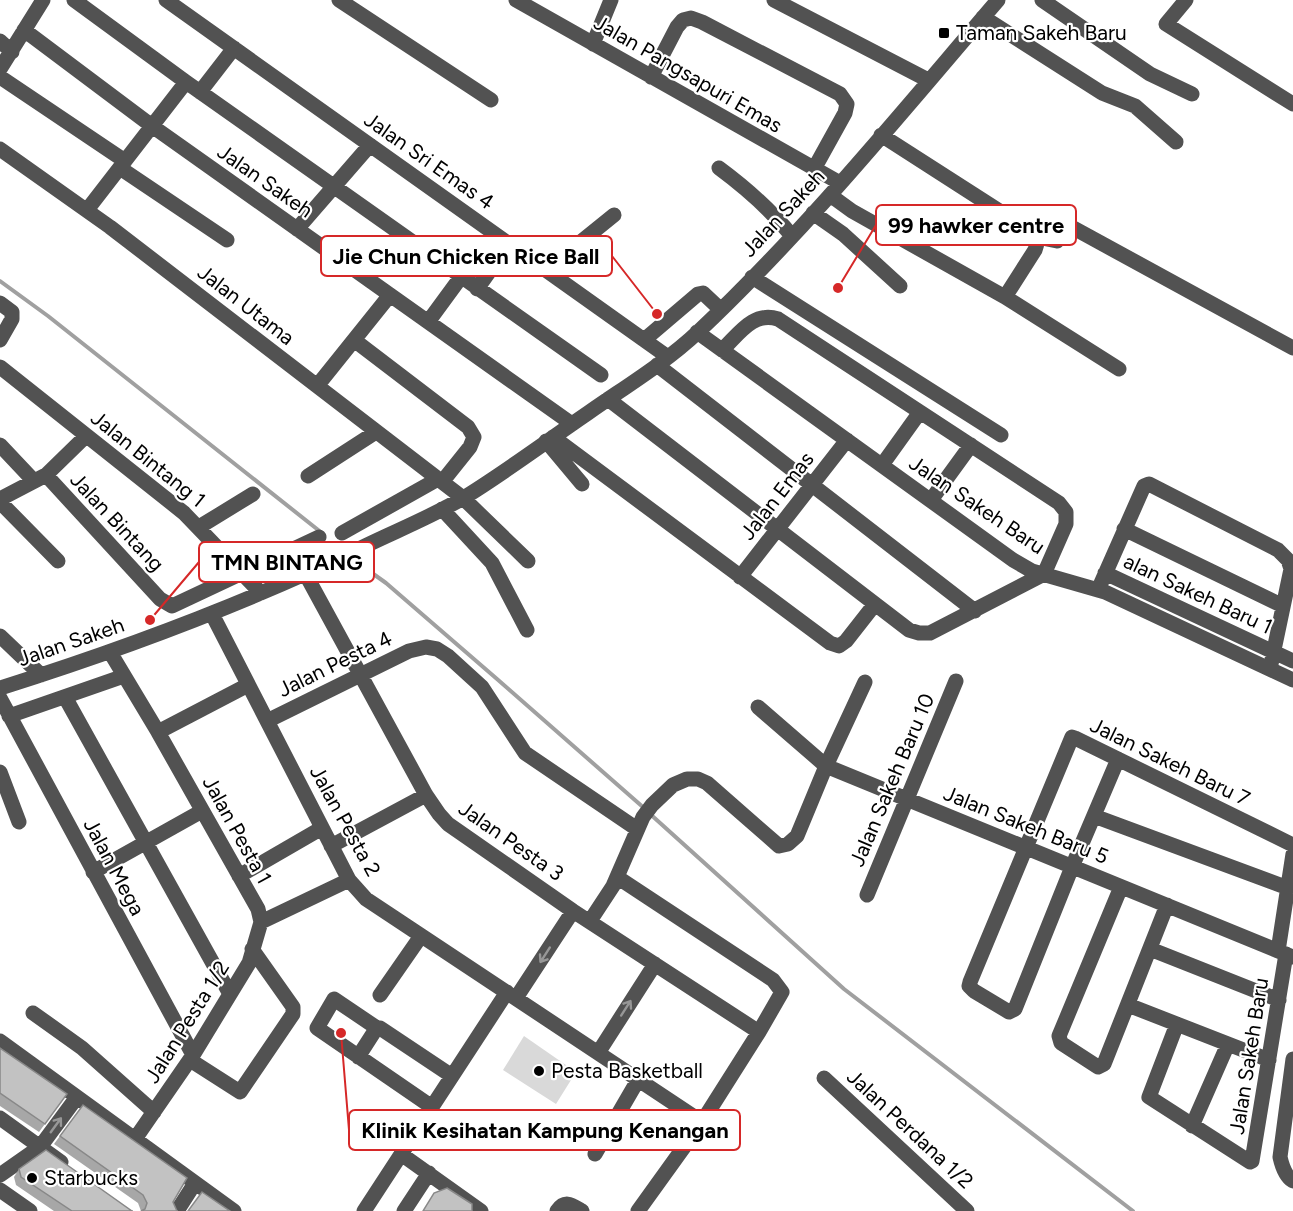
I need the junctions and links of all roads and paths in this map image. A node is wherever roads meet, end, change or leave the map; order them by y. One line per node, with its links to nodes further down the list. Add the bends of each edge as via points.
1 (43, 0): 12 (street)
2 (74, 0): 21 (street)
3 (166, 0): 15 (street, Jalan Sri Emas 4)
4 (339, 0): 24 (street)
5 (516, 0): 14 (street, Jalan Pangsapuri Emas)
6 (611, 0): 14 (street)
7 (774, 0): 20 (street)
8 (998, 0): 11 (street, Jalan Sakeh)
9 (1041, 0): 23 (street, via 1145,70)
10 (1186, 0): 25 (street, via 1166,24)
11 (983, 17): 20 (street, Jalan Sakeh); 28 (street, via 1102,93 1135,106)
12 (24, 30): 16 (street); 26 (street, Jalan Sakeh)
13 (0, 41): 16 (street)
14 (593, 44): 19 (street, Jalan Pangsapuri Emas)
15 (234, 48): 22 (street); 29 (street, Jalan Sri Emas 4)
16 (12, 52): 17 (street)
17 (0, 69)
18 (0, 77): 31 (street)
19 (651, 77): 33 (street, Jalan Pangsapuri Emas); 33 (street, via 677,27 682,20 691,18 840,94 848,104 845,113)
20 (928, 80): 27 (street, Jalan Sakeh)
21 (186, 82): 22 (street); 26 (street)
22 (200, 92): 34 (street)
23 (1192, 94)
24 (491, 100)
25 (1293, 104)
26 (152, 126): 31 (street); 39 (street, Jalan Sakeh)
27 (881, 135): 35 (street, Jalan Sakeh); 41 (street)
28 (1176, 142)
29 (370, 145): 34 (street); 43 (street, Jalan Sri Emas 4)
30 (0, 149): 36 (street, Jalan Utama)
31 (122, 165): 36 (street); 42 (street)
32 (719, 168): 40 (street, via 744,186)
33 (814, 169): 35 (street, Jalan Pangsapuri Emas)
34 (335, 186): 39 (street); 45 (street)
35 (835, 189): 37 (street, Jalan Sakeh); 50 (street, Jalan Pangsapuri Emas, via 852,211)
36 (87, 210): 64 (street, Jalan Utama)
37 (813, 213): 40 (street, Jalan Sakeh); 47 (street, via 843,234)
38 (614, 215): 44 (street)
39 (297, 229): 49 (street, Jalan Sakeh)
40 (792, 236): 46 (street, Jalan Sakeh)
41 (1037, 237): 50 (street, via 1035,250); 58 (street, via 1057,241 1068,225)
42 (227, 240)
43 (509, 244): 44 (street, Jalan Sri Emas 4); 48 (street)
44 (546, 270): 57 (street, Jalan Sri Emas 4)
45 (461, 277): 48 (street); 53 (street)
46 (752, 277): 52 (street, Jalan Sakeh); 69 (street)
47 (900, 286)
48 (477, 289): 63 (street)
49 (390, 295): 53 (street, Jalan Sakeh); 55 (street)
50 (1005, 297): 62 (street, Jalan Pangsapuri Emas)
51 (0, 303): 56 (street, via 12,312 12,319)
52 (720, 309): 54 (street, Jalan Sakeh); 57 (street, via 703,293 698,294)
53 (428, 322): 67 (street, Jalan Sakeh)
54 (697, 332): 59 (street, Jalan Sakeh Baru); 60 (street, Jalan Sakeh)
55 (354, 339): 64 (street); 78 (street, via 468,427 474,437 470,447)
56 (0, 340)
57 (644, 340): 60 (street, Jalan Sri Emas 4)
58 (1293, 348)
59 (722, 350): 66 (street, via 756,318 767,315); 72 (street, Jalan Sakeh Baru)
60 (663, 361): 65 (street, Jalan Sakeh); 80 (street, Jalan Sri Emas 4)
61 (0, 367): 70 (street, Jalan Bintang 1)
62 (1119, 369)
63 (601, 375)
64 (317, 386): 68 (street, Jalan Utama)
65 (608, 399): 67 (street, Jalan Sakeh); 87 (street)
66 (920, 412): 74 (street); 75 (street)
67 (572, 424): 71 (street, Jalan Sakeh)
68 (376, 432): 76 (street); 78 (street, Jalan Utama)
69 (1000, 435)
70 (86, 436): 77 (street); 86 (street, Jalan Bintang 1)
71 (549, 439): 79 (street); 82 (street, Jalan Sakeh); 98 (street)
72 (847, 440): 75 (street, Jalan Sakeh Baru); 80 (street, Jalan Emas)
73 (0, 445): 77 (street)
74 (971, 445): 83 (street); 96 (street, via 1059,503 1066,512 1066,524)
75 (882, 465): 83 (street, Jalan Sakeh Baru)
76 (308, 476)
77 (40, 478): 84 (street); 94 (street, Jalan Bintang, via 167,604 178,604)
78 (440, 481): 82 (street, Jalan Utama); 89 (street)
79 (582, 484)
80 (812, 485): 87 (street, Jalan Emas); 103 (street, Jalan Sri Emas 4)
81 (253, 494): 86 (street)
82 (463, 498): 85 (street, Jalan Sakeh); 93 (street, Jalan Utama)
83 (930, 500): 96 (street, Jalan Sakeh Baru, via 1013,560)
84 (0, 501): 92 (street)
85 (442, 509): 97 (street, Jalan Sakeh); 105 (street, via 492,563)
86 (199, 527): 94 (street, Jalan Bintang 1)
87 (777, 529): 98 (street, Jalan Emas); 101 (street)
88 (1124, 529): 91 (street, via 1144,486 1149,484 1278,550); 95 (street); 102 (street)
89 (342, 533)
90 (319, 537): 94 (street, Jalan Bintang)
91 (1290, 560): 102 (street)
92 (58, 561)
93 (528, 561)
94 (242, 573): 100 (street, Jalan Bintang 1)
95 (1105, 573): 99 (street); 108 (street, alan Sakeh Baru 1)
96 (1044, 574): 99 (street, Jalan Sakeh Baru); 103 (street)
97 (306, 575): 100 (street, Jalan Sakeh); 112 (street, Jalan Pesta 3)
98 (740, 577): 101 (street, via 839,646)
99 (1098, 590): 110 (street, Jalan Sakeh Baru)
100 (261, 593): 104 (street, Jalan Sakeh)
101 (875, 604): 103 (street, via 919,633 930,633)
102 (1283, 606): 108 (street)
103 (975, 611)
104 (212, 614): 107 (street, Jalan Sakeh); 117 (street, Jalan Pesta 2)
105 (527, 630)
106 (0, 636): 111 (street)
107 (110, 651): 111 (street, Jalan Sakeh); 113 (street, Jalan Pesta 1)
108 (1273, 652): 109 (street, alan Sakeh Baru 1); 110 (street)
109 (1293, 661)
110 (1270, 669): 114 (street, Jalan Sakeh Baru)
111 (41, 675): 118 (street, Jalan Sakeh)
112 (360, 675): 123 (street, Jalan Pesta 4); 128 (street, Jalan Pesta 3); 132 (street, Jalan Pesta 4, via 408,651 437,649 482,687 525,753)
113 (124, 676): 119 (street); 124 (street, Jalan Pesta 1)
114 (1293, 680)
115 (956, 681): 129 (street, Jalan Sakeh Baru 10)
116 (865, 682): 126 (street)
117 (248, 685): 123 (street, Jalan Pesta 2); 124 (street)
118 (0, 688)
119 (65, 697): 122 (street); 135 (street)
120 (0, 698): 122 (street, Jalan Mega)
121 (758, 707): 126 (street, Jalan Sakeh Baru 5)
122 (9, 716): 141 (street, Jalan Mega)
123 (267, 721): 134 (street, Jalan Pesta 2)
124 (158, 732): 130 (street, Jalan Pesta 1)
125 (1118, 759): 131 (street); 136 (street, Jalan Sakeh Baru 7); 138 (street, Jalan Sakeh Baru 7, via 1070,739)
126 (826, 766): 129 (street, Jalan Sakeh Baru 5); 132 (street, via 797,836 788,844 779,846 698,778 673,785)
127 (0, 772): 133 (street)
128 (426, 795): 137 (street); 149 (street, Jalan Pesta 3, via 448,825)
129 (907, 799): 138 (street, Jalan Sakeh Baru 5); 147 (street, Jalan Sakeh Baru 10)
130 (202, 811): 135 (street); 142 (street, Jalan Pesta 1)
131 (1094, 816): 140 (street); 146 (street)
132 (644, 817): 143 (street)
133 (19, 822)
134 (322, 828): 137 (street, Jalan Pesta 2); 142 (street)
135 (148, 843): 141 (street); 157 (street)
136 (1293, 845)
137 (332, 846): 144 (street, Jalan Pesta 2)
138 (1025, 848): 140 (street, Jalan Sakeh Baru 5); 140 (street, via 969,986 1009,1012 1015,1009)
139 (1293, 854): 146 (street, Jalan Sakeh Baru)
140 (1072, 867): 145 (street, Jalan Sakeh Baru 5)
141 (93, 872): 169 (street, Jalan Mega)
142 (239, 876): 151 (street, Jalan Pesta 1)
143 (617, 877): 150 (street); 165 (street, via 773,980 781,994)
144 (349, 880): 151 (street); 152 (street, Jalan Pesta 2, via 366,899)
145 (1121, 887): 148 (street, Jalan Sakeh Baru 5); 161 (street, via 1059,1036 1060,1043 1098,1067 1104,1064)
146 (1288, 888): 155 (street, Jalan Sakeh Baru)
147 (867, 895)
148 (1167, 905): 154 (street); 155 (street, Jalan Sakeh Baru 5)
149 (573, 911): 150 (street, Jalan Pesta 3); 159 (street, one-way to 159)
150 (590, 921): 156 (street, Jalan Pesta 3)
151 (261, 922): 153 (street, Jalan Pesta 1/2)
152 (421, 936): 158 (street); 159 (street, Jalan Pesta 2)
153 (252, 949): 157 (street, Jalan Pesta 1/2, via 249,963); 169 (street, via 293,1007 293,1014 240,1092)
154 (1150, 949): 160 (street); 161 (street)
155 (1286, 954): 160 (street, Jalan Sakeh Baru)
156 (655, 964): 165 (street, Jalan Pesta 3); 168 (street, one-way to 156)
157 (230, 994): 169 (street, Jalan Pesta 1/2)
158 (380, 995)
159 (511, 995): 168 (street, Jalan Pesta 2); 173 (street)
160 (1279, 1000): 172 (street, Jalan Sakeh Baru)
161 (1128, 1005): 163 (street)
162 (33, 1013): 178 (street, via 82,1048)
163 (1177, 1024): 167 (street); 181 (street, via 1149,1095)
164 (377, 1028): 170 (street); 170 (street, via 334,999 317,1025 319,1030); 173 (street)
165 (759, 1032): 180 (street)
166 (0, 1041): 176 (street)
167 (1228, 1044): 172 (street); 181 (street)
168 (598, 1053): 175 (street, Jalan Pesta 2)
169 (191, 1057): 178 (street, Jalan Pesta 1/2)
170 (358, 1057): 177 (street)
171 (1293, 1059): 189 (street, via 1280,1157)
172 (1269, 1060): 181 (street, Jalan Sakeh Baru, via 1250,1162)
173 (452, 1076): 177 (street)
174 (824, 1078): 201 (street, Jalan Perdana 1/2)
175 (638, 1080): 180 (street, Jalan Pesta 2); 185 (street)
176 (77, 1097): 182 (street); 183 (street, one-way to 176)
177 (432, 1107): 184 (street)
178 (154, 1112): 182 (street, Jalan Pesta 1/2)
179 (0, 1118): 183 (street)
180 (702, 1122): 200 (street)
181 (1192, 1126)
182 (135, 1139): 190 (street)
183 (40, 1147): 186 (street); 188 (street)
184 (400, 1154): 187 (street); 195 (street)
185 (596, 1154)
186 (77, 1173)
187 (429, 1173): 196 (street); 197 (street)
188 (0, 1175)
189 (1293, 1181)
190 (195, 1183): 193 (street); 194 (street)
191 (0, 1190): 192 (street)
192 (30, 1211)
193 (177, 1211)
194 (234, 1211)
195 (364, 1211)
196 (404, 1211)
197 (481, 1211)
198 (556, 1211): 199 (street, via 570,1203)
199 (582, 1211)
200 (638, 1211)
201 (967, 1211)

